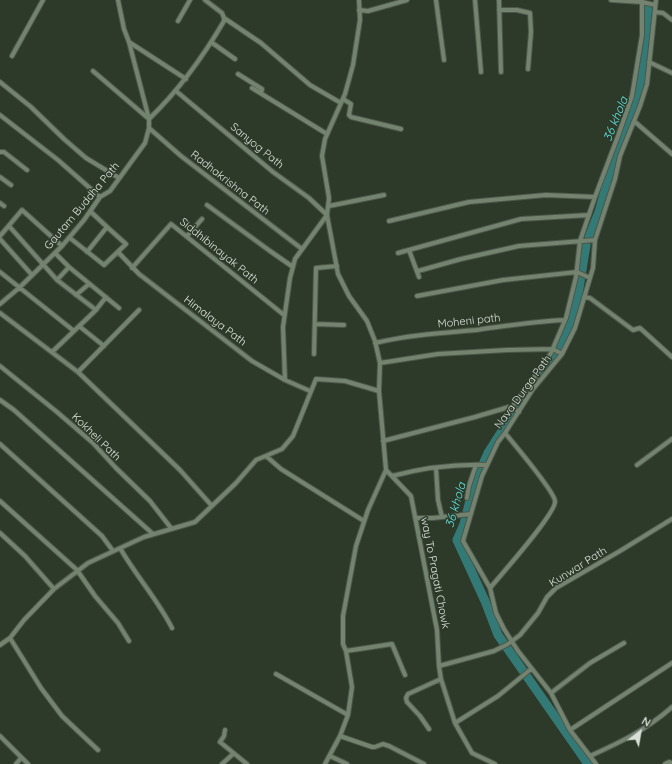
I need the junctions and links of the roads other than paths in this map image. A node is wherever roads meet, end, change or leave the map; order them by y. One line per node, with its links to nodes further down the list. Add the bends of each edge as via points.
1 (43, 0): 21 (street)
2 (118, 0): 19 (street, Gautam Buddha Path)
3 (190, 0): 18 (street)
4 (205, 0): 16 (street, via 222,13)
5 (359, 0): 13 (street)
6 (407, 0): 13 (street, via 368,11)
7 (436, 0): 23 (street)
8 (475, 0): 27 (street)
9 (499, 0): 14 (street)
10 (612, 0): 11 (street)
11 (642, 1): 12 (street); 51 (street, via 642,35 632,96)
12 (656, 2): 15 (street, Nava Durga Path)
13 (359, 10): 36 (street, via 354,65)
14 (499, 10): 25 (street, via 530,13); 28 (street)
15 (655, 12): 17 (street, via 663,13); 24 (street, Nava Durga Path)
16 (224, 18): 20 (street); 36 (street, via 261,43 310,85)
17 (672, 20)
18 (178, 21)
19 (129, 42): 31 (street); 38 (street, Gautam Buddha Path)
20 (211, 42): 22 (street); 31 (street)
21 (12, 56)
22 (235, 59)
23 (444, 60)
24 (649, 62): 29 (street); 39 (street, Nava Durga Path, via 647,84)
25 (528, 69)
26 (93, 71): 38 (street)
27 (481, 72)
28 (501, 72)
29 (672, 73)
30 (238, 74): 35 (street, via 262,89)
31 (186, 79): 34 (street)
32 (0, 82): 47 (street, via 86,158)
33 (252, 88): 35 (street)
34 (176, 91): 38 (street); 57 (street, Sanyog Path)
35 (261, 93): 42 (street)
36 (342, 101): 41 (street, via 351,104 351,117); 42 (street)
37 (0, 115): 50 (street)
38 (149, 119): 40 (street, Gautam Buddha Path)
39 (634, 122): 44 (street); 66 (street, Nava Durga Path, via 620,156)
40 (149, 128): 47 (street, Gautam Buddha Path, via 145,143); 69 (street, Radhakrishna Path, via 181,156)
41 (401, 129)
42 (327, 134): 55 (street, via 322,156)
43 (0, 152): 45 (street, via 4,152)
44 (672, 154)
45 (27, 170)
46 (0, 177): 48 (street)
47 (119, 178): 50 (street, Gautam Buddha Path, via 110,191)
48 (12, 185)
49 (384, 195): 55 (street)
50 (100, 197): 56 (street, Gautam Buddha Path)
51 (595, 197): 58 (street); 60 (street, via 546,195 469,202)
52 (0, 202): 54 (street)
53 (208, 205): 78 (street)
54 (4, 206)
55 (329, 206): 57 (street)
56 (90, 211): 62 (street); 65 (street, Gautam Buddha Path)
57 (327, 215): 69 (street); 76 (street)
58 (589, 215): 67 (street); 70 (street, via 521,219)
59 (202, 220): 63 (street)
60 (389, 221)
61 (9, 226): 64 (street); 68 (street, via 22,210); 75 (street)
62 (106, 228): 71 (street); 72 (street, via 126,244)
63 (186, 236): 79 (street, Siddhibinayak Path, via 170,224); 98 (street, Siddhibinayak Path)
64 (0, 238): 83 (street)
65 (70, 238): 68 (street, Gautam Buddha Path); 71 (street)
66 (595, 240): 67 (street); 85 (street, Nava Durga Path)
67 (580, 241): 80 (street, via 519,246); 82 (street)
68 (62, 246): 73 (street, Gautam Buddha Path)
69 (302, 249): 78 (street)
70 (409, 250): 74 (street); 80 (street)
71 (87, 252): 72 (street, via 104,265)
72 (118, 252): 79 (street, Himalaya Path)
73 (55, 253): 75 (street, Gautam Buddha Path); 77 (street)
74 (398, 253)
75 (43, 264): 83 (street, Gautam Buddha Path); 86 (street)
76 (337, 266): 100 (street, via 316,268); 104 (street, via 338,274 349,296 368,321)
77 (69, 267): 86 (street); 87 (street)
78 (293, 267): 98 (street)
79 (132, 268): 114 (street, Himalaya Path, via 252,361)
80 (418, 271): 84 (street)
81 (0, 272): 88 (street)
82 (577, 272): 85 (street); 91 (street, via 502,280); 99 (street)
83 (32, 275): 88 (street, Gautam Buddha Path)
84 (419, 277)
85 (590, 278): 92 (street, Nava Durga Path)
86 (57, 280): 89 (street)
87 (89, 284): 89 (street); 90 (street)
88 (20, 288): 93 (street, Gautam Buddha Path); 103 (street)
89 (76, 295): 95 (street)
90 (106, 296): 94 (street); 95 (street)
91 (417, 296)
92 (584, 298): 109 (street, Nava Durga Path, via 575,328); 110 (street, via 590,298 633,330 640,328)
93 (0, 304)
94 (120, 308)
95 (96, 310): 102 (street)
96 (139, 310): 105 (street)
97 (0, 313): 107 (street)
98 (284, 315): 114 (street)
99 (565, 320): 104 (street, Moheni path, via 420,335); 106 (street)
100 (315, 324): 101 (street); 108 (street)
101 (344, 325)
102 (79, 326): 103 (street); 105 (street)
103 (74, 331): 107 (street)
104 (375, 343): 111 (street)
105 (104, 346): 113 (street)
106 (553, 349): 109 (street); 111 (street, via 438,354); 118 (street)
107 (52, 352): 113 (street)
108 (314, 354)
109 (562, 354): 119 (street, Nava Durga Path)
110 (672, 357)
111 (380, 363): 116 (street)
112 (0, 366): 139 (street, Kokheli Path, via 93,444 150,501)
113 (78, 372): 133 (street, via 180,470)
114 (285, 380): 115 (street, Himalaya Path)
115 (310, 391): 116 (street, via 316,379 345,381); 124 (street, via 293,436 282,449)
116 (379, 391): 122 (street)
117 (0, 400): 141 (street)
118 (512, 407): 119 (street); 122 (street)
119 (519, 412): 120 (street, Nava Durga Path)
120 (505, 433): 126 (street, Nava Durga Path); 145 (street, via 556,501 554,509)
121 (672, 439): 127 (street)
122 (383, 441): 129 (street)
123 (0, 444): 143 (street, via 102,536)
124 (266, 456): 133 (street, via 256,460); 138 (street)
125 (476, 465): 126 (street); 128 (street); 131 (street)
126 (486, 466): 134 (street, Nava Durga Path)
127 (637, 466)
128 (436, 468): 130 (street); 135 (street)
129 (386, 470): 130 (street, way To Pragati Chowk); 138 (street)
130 (392, 476): 136 (street, way To Pragati Chowk, via 411,496)
131 (467, 498)
132 (0, 501): 144 (street)
133 (212, 506): 139 (street, via 195,522)
134 (471, 514): 135 (street); 145 (street, Nava Durga Path, via 463,541)
135 (442, 517): 136 (street)
136 (416, 518): 155 (street, way To Pragati Chowk, via 438,630)
137 (672, 519): 149 (street, Kunwar Path, via 556,588 520,635)
138 (364, 521): 153 (street, via 356,546 343,616 343,644)
139 (171, 528): 141 (street)
140 (0, 532): 146 (street)
141 (153, 534): 142 (street)
142 (120, 548): 143 (street); 147 (street)
143 (114, 551): 144 (street)
144 (77, 570): 146 (street); 150 (street)
145 (490, 588): 149 (street, Nava Durga Path, via 496,613)
146 (54, 589): 148 (street)
147 (172, 628)
148 (10, 638): 152 (street); 169 (street, via 62,716)
149 (512, 640): 155 (street, Kunwar Path, via 494,651); 156 (street, Nava Durga Path)
150 (129, 641)
151 (624, 643): 160 (street, via 590,663)
152 (0, 645)
153 (346, 651): 158 (street, via 392,644); 162 (street, via 352,687)
154 (672, 664): 166 (street)
155 (438, 666): 159 (street, way To Pragati Chowk)
156 (531, 669): 160 (street, Nava Durga Path); 163 (street, via 498,696)
157 (276, 674): 162 (street)
158 (405, 675)
159 (441, 679): 163 (street, way To Pragati Chowk); 164 (street, via 408,694 406,698)
160 (551, 693): 166 (street, Nava Durga Path)
161 (672, 707): 172 (street, via 643,730)
162 (348, 715): 168 (street)
163 (455, 724): 182 (street, way To Pragati Chowk, via 472,753)
164 (429, 729)
165 (225, 730): 170 (street, via 220,742)
166 (570, 730): 172 (street, Nava Durga Path)
167 (0, 736): 173 (street)
168 (340, 736): 171 (street); 181 (street, via 372,747 383,744)
169 (98, 750)
170 (233, 754): 177 (street); 178 (street)
171 (330, 756): 179 (street); 180 (street)
172 (590, 756): 183 (street, Nava Durga Path)
173 (21, 758): 175 (street); 176 (street)
174 (672, 763): 184 (street)
175 (16, 764)
176 (28, 764)
177 (222, 764)
178 (247, 764)
179 (325, 764)
180 (347, 764)
181 (424, 764)
182 (495, 764)
183 (596, 764)
184 (665, 764)

